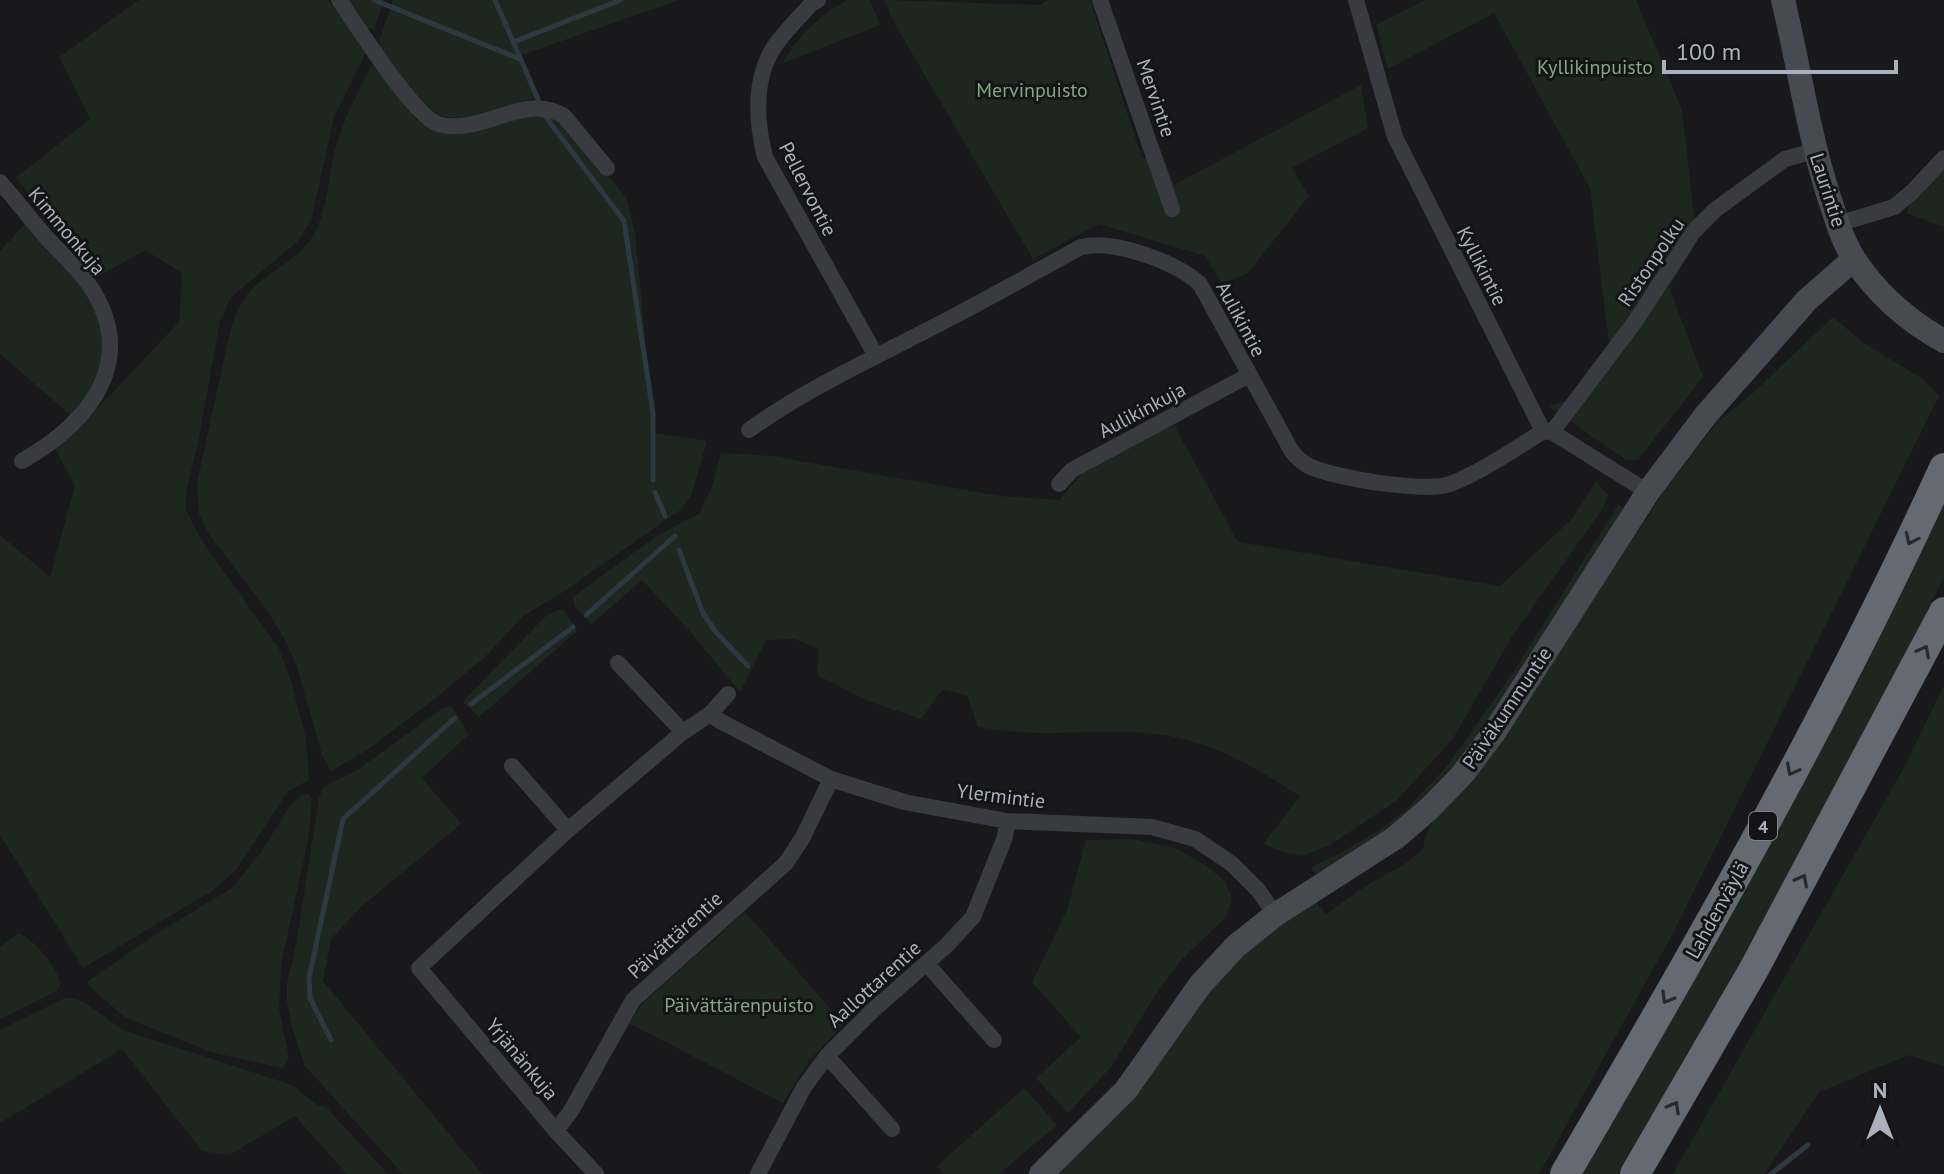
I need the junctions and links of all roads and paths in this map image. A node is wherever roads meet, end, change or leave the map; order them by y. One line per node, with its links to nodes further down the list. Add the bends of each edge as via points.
1 (339, 0): 8 (street, via 418,111 437,124 457,126 540,107 554,110)
2 (818, 0): 14 (street, Pellervontie, via 775,47 762,71 758,126 765,157)
3 (1100, 0): 10 (street, Mervintie)
4 (1356, 0): 17 (street, Kyllikintie, via 1395,137)
5 (1783, 0): 6 (street, Laurintie)
6 (1814, 151): 11 (street, Laurintie); 17 (street, Ristonpolku, via 1785,159 1693,232 1637,319)
7 (1944, 158): 11 (street, via 1894,207)
8 (607, 168)
9 (0, 182): 18 (street, Kimmonkuja, via 89,285 108,330 108,374 99,392 79,420)
10 (1172, 209)
11 (1838, 224): 12 (street, Laurintie)
12 (1854, 259): 13 (street, Laurintie, via 1886,298); 21 (street, Päiväkummuntie, via 1807,300 1731,383)
13 (1944, 341)
14 (875, 354): 15 (street, Aulikintie, via 1093,245 1187,272 1200,284); 16 (street, Aulikintie)
15 (1249, 375): 17 (street, Aulikintie, via 1299,460 1330,473 1429,488 1450,484); 20 (street, Aulikinkuja, via 1072,470)
16 (749, 430)
17 (1548, 431): 21 (street)
18 (22, 461)
19 (1944, 468): 40 (highway, Lahdenväylä / 4, one-way to 40, via 1887,592 1708,928)
20 (1059, 484)
21 (1648, 492): 31 (street, Päiväkummuntie, via 1462,775 1395,838)
22 (1944, 612): 41 (highway, one-way to 22, via 1754,969)
23 (618, 663): 26 (street)
24 (728, 694): 25 (street)
25 (710, 714): 26 (street); 28 (street, Ylermintie)
26 (683, 732): 30 (street)
27 (512, 766): 30 (street)
28 (831, 779): 29 (street, Ylermintie, via 904,802); 36 (street, Päivättärentie, via 786,863 633,1000)
29 (1007, 821): 31 (street, Ylermintie, via 1152,827 1195,839 1232,864); 32 (street, Aallottarentie, via 977,909)
30 (568, 830): 36 (street, Yrjänänkuja, via 419,968)
31 (1275, 915): 39 (street, Päiväkummuntie, via 1206,978 1126,1090)
32 (926, 963): 33 (street); 34 (street, Aallottarentie)
33 (994, 1040)
34 (827, 1056): 35 (street); 38 (street, Aallottarentie, via 804,1087)
35 (892, 1129)
36 (556, 1131): 37 (street, Yrjänänkuja)
37 (596, 1174)
38 (758, 1174)
39 (1041, 1174)
40 (1565, 1174)
41 (1635, 1174)

